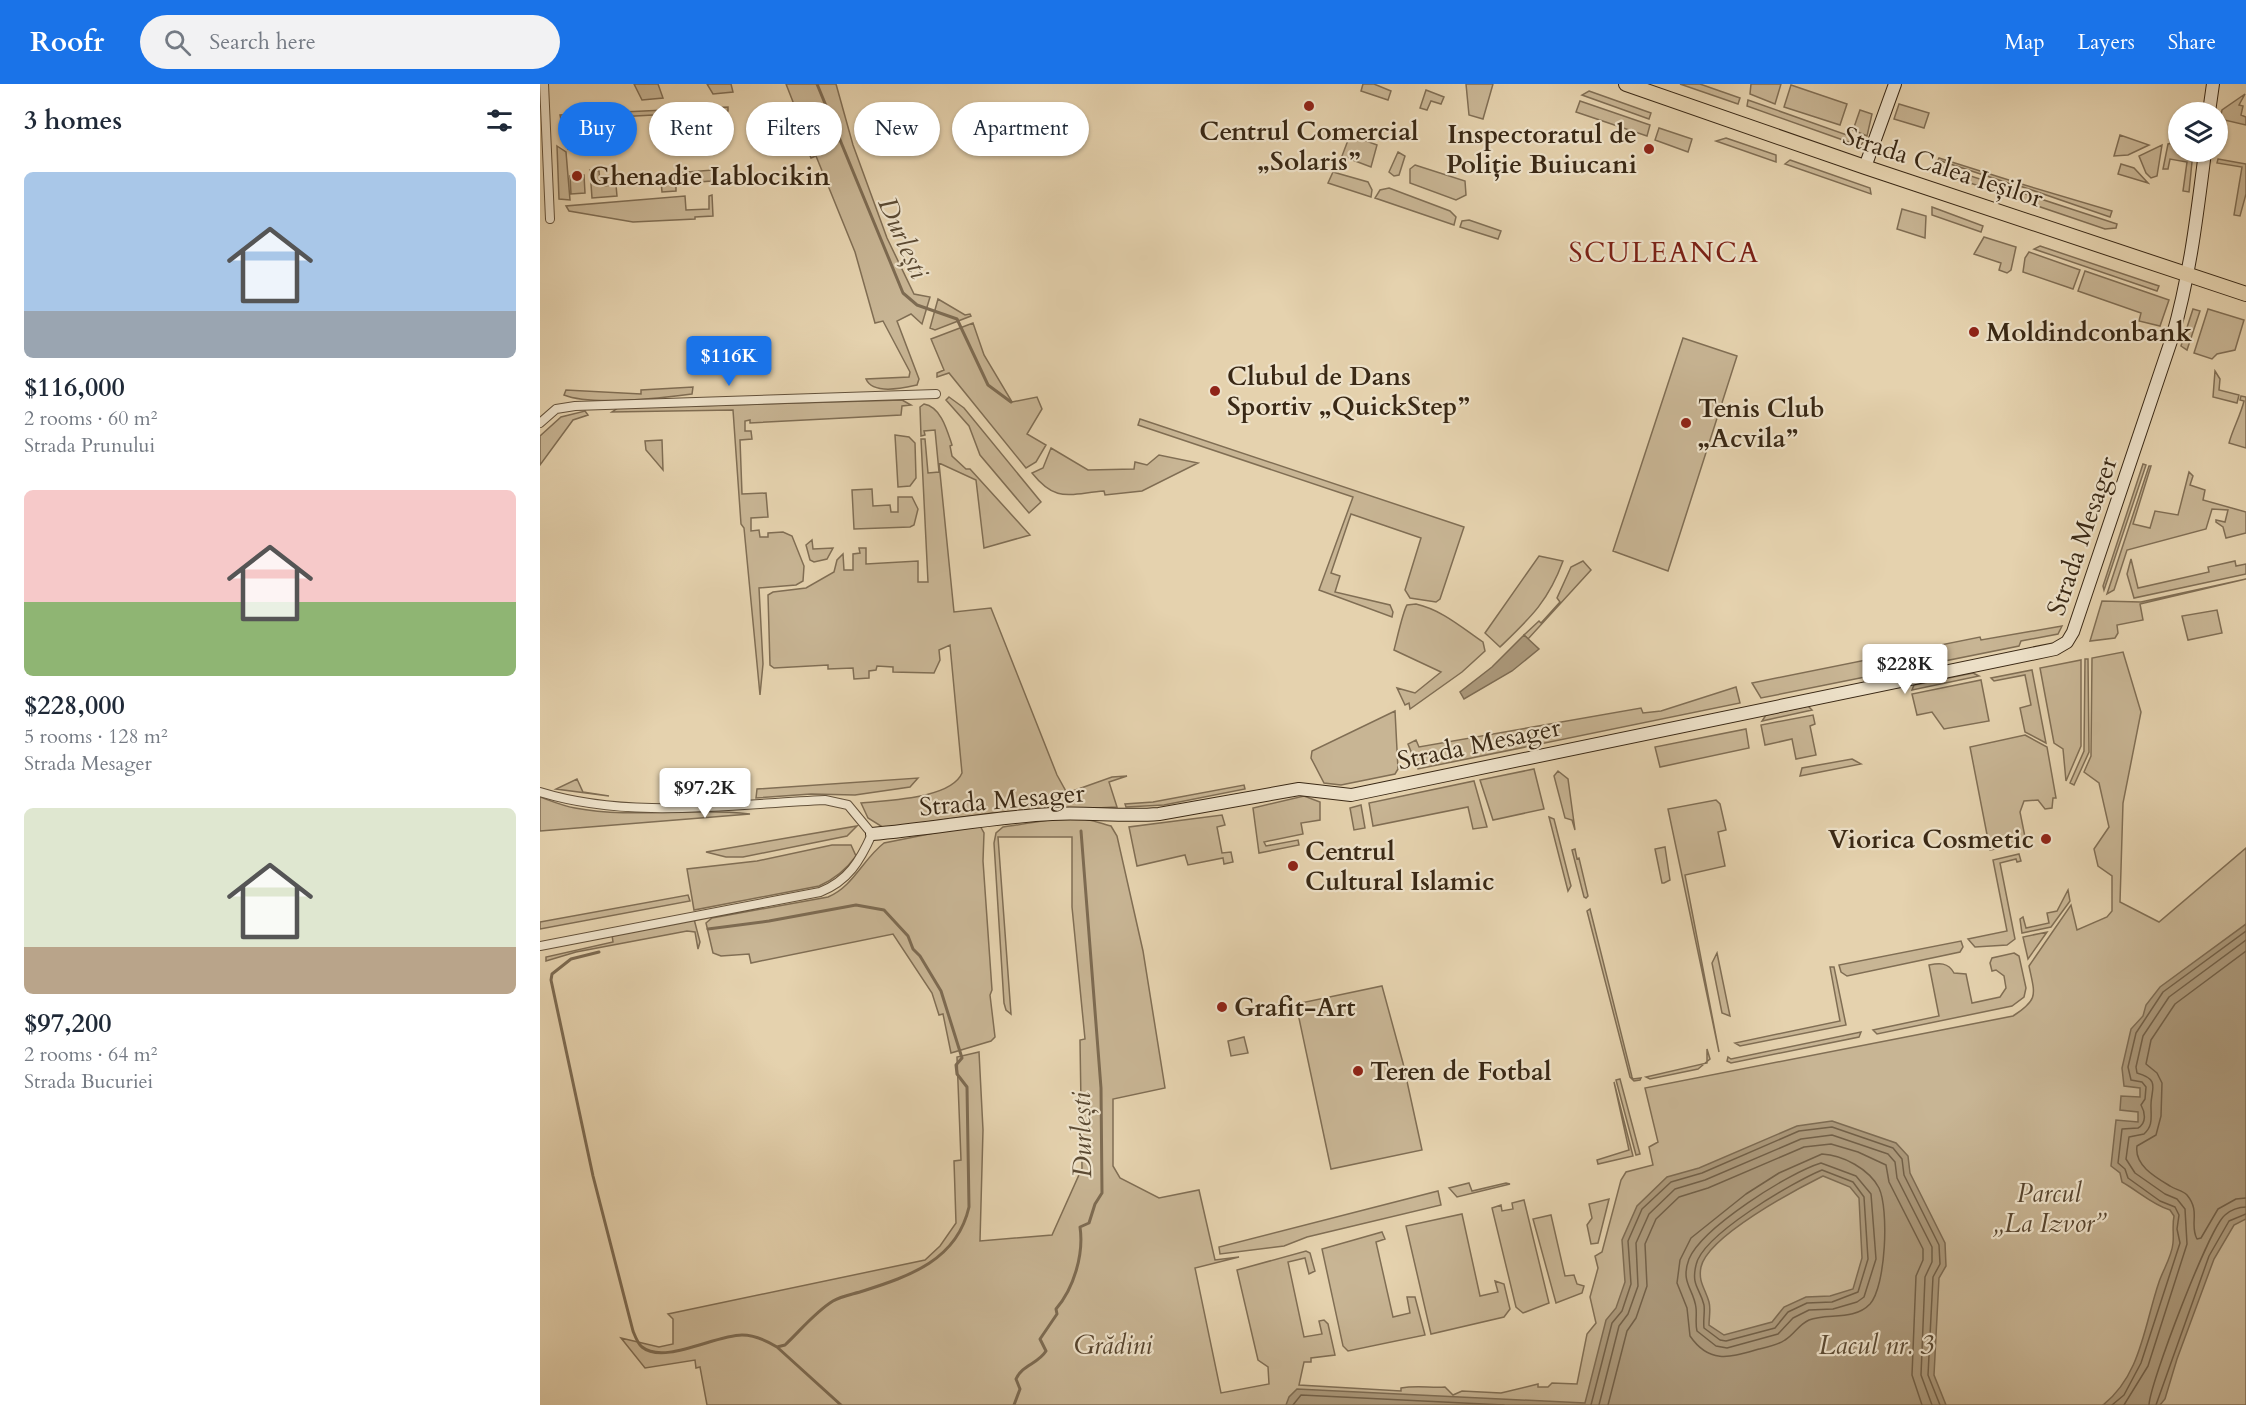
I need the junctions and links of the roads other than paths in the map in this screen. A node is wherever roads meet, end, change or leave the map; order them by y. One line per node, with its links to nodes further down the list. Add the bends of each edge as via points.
1 (544, 84): 8 (street)
2 (1626, 84): 7 (main road, Strada Calea Ieșilor)
3 (1895, 84): 7 (street)
4 (2213, 84): 5 (street)
5 (2210, 102)
6 (2204, 162): 9 (street, Strada Mesager)
7 (1865, 167): 9 (main road, Strada Calea Ieșilor)
8 (550, 219)
9 (2189, 274): 10 (main road, Strada Calea Ieșilor); 14 (street, Strada Mesager, via 2086,599 2067,642 2055,649 1351,795 1299,789 1159,814 1022,816)
10 (2246, 294)
11 (936, 394): 12 (street, via 575,406 556,409)
12 (540, 423)
13 (540, 792): 14 (street, via 614,807 825,800 848,805)
14 (872, 834): 15 (street, via 852,872 820,892)
15 (540, 946)

